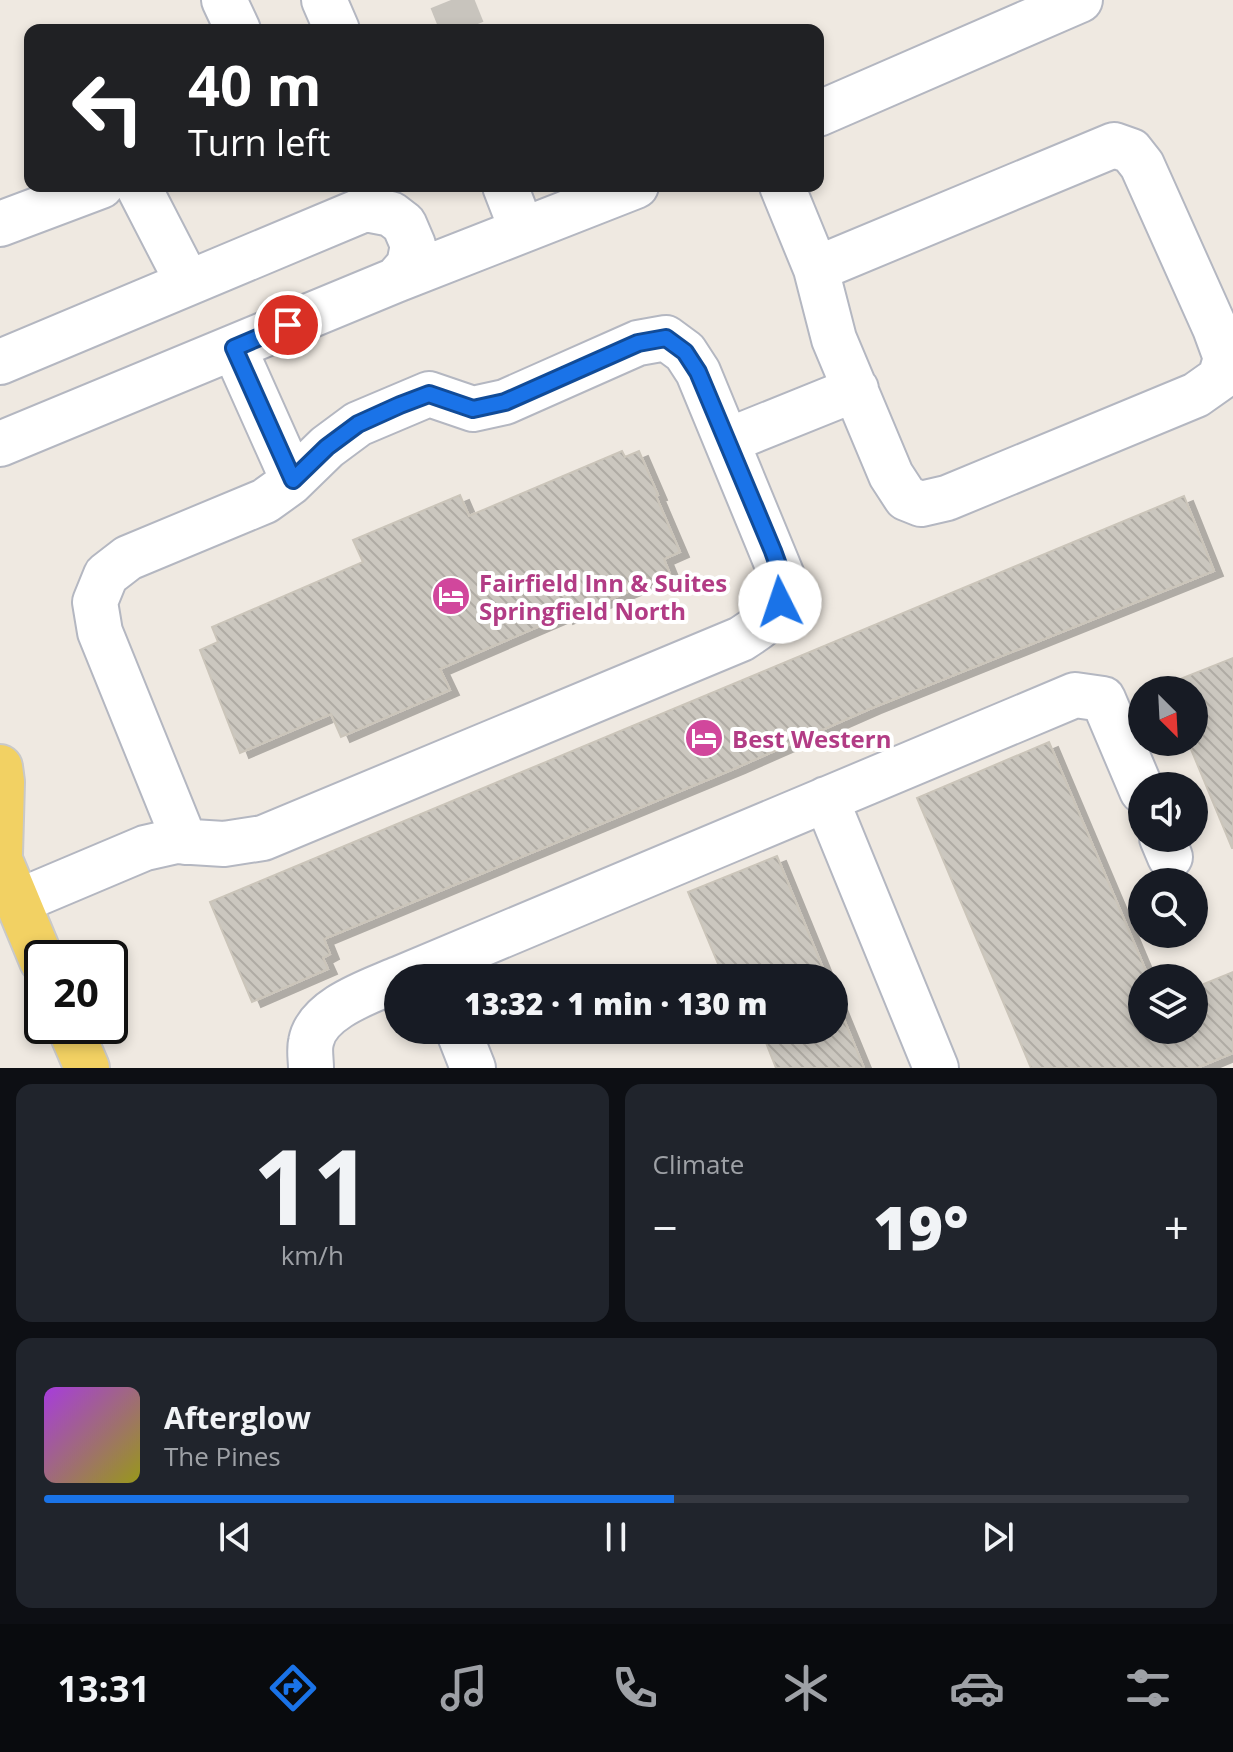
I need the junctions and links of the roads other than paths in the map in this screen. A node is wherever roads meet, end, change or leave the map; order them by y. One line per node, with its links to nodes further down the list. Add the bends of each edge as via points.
1 (224, 0): 5 (lane)
2 (324, 0): 6 (lane)
3 (1080, 0): 4 (lane)
4 (1018, 14): 7 (lane)
5 (235, 24)
6 (334, 24)
7 (824, 111)
8 (85, 192): 14 (lane)
9 (141, 192): 18 (lane)
10 (507, 192): 15 (lane)
11 (620, 192): 15 (lane)
12 (784, 192): 17 (lane)
13 (380, 198): 16 (lane, via 404,224); 18 (lane)
14 (0, 224)
15 (522, 230): 16 (lane)
16 (404, 262): 19 (lane)
17 (816, 269): 21 (lane, via 834,339); 21 (lane, via 1114,145 1131,151 1142,165 1226,358 1220,378 1196,395 947,498 921,504 906,498 891,475)
18 (188, 283): 20 (lane)
19 (234, 348): 23 (lane); 24 (lane)
20 (0, 362)
21 (856, 389): 22 (lane)
22 (727, 441): 24 (lane, via 698,372 685,352 666,338 638,343 505,402 473,409 429,394 400,405 358,424); 28 (lane, via 782,576 780,602 765,624 741,639 263,838)
23 (0, 444)
24 (293, 480): 28 (lane, via 265,501 128,558 106,575 95,602 100,632)
25 (0, 767): 29 (main road)
26 (1134, 772): 27 (lane, via 1103,699 1075,695)
27 (826, 799): 33 (lane); 40 (lane)
28 (185, 842): 31 (lane, via 145,848)
29 (0, 854)
30 (0, 860): 31 (main road)
31 (17, 902): 32 (main road)
32 (33, 940)
33 (443, 964)
34 (384, 987): 38 (lane, via 344,1002 324,1019 311,1039)
35 (77, 1044): 37 (main road)
36 (464, 1044): 39 (lane)
37 (87, 1068)
38 (311, 1068)
39 (473, 1068)
40 (936, 1068)

